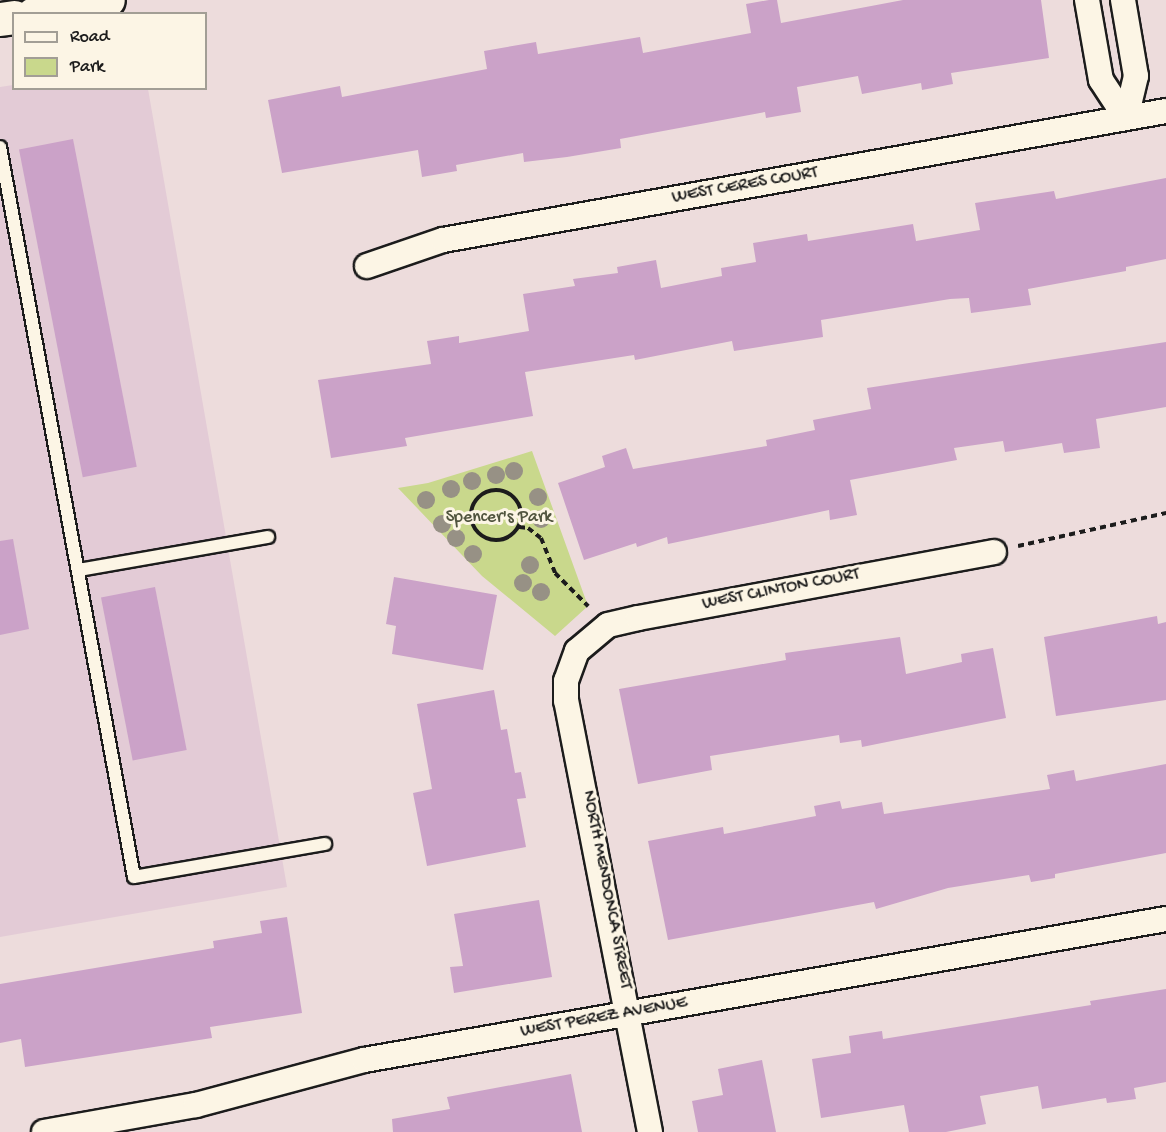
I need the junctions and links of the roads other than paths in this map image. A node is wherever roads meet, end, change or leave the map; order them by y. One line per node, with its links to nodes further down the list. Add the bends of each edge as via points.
1 (108, 0): 4 (street)
2 (1087, 0): 6 (street, via 1101,80)
3 (1123, 0): 6 (street, via 1136,76)
4 (44, 12)
5 (1166, 111): 6 (street, WEST CERES COURT)
6 (1126, 118): 8 (street, WEST CERES COURT, via 443,240)
7 (0, 147): 11 (lane)
8 (367, 266)
9 (268, 537): 11 (lane)
10 (994, 552): 12 (street, WEST CLINTON COURT, via 608,625)
11 (79, 570): 13 (lane, via 134,877)
12 (577, 651): 15 (street, NORTH MENDONCA STREET, via 566,681 566,701)
13 (325, 844)
14 (1166, 919): 15 (street, WEST PEREZ AVENUE)
15 (629, 1013): 16 (street, WEST PEREZ AVENUE, via 354,1062 196,1104); 17 (street, NORTH MENDONCA STREET)
16 (44, 1132)
17 (650, 1132)

